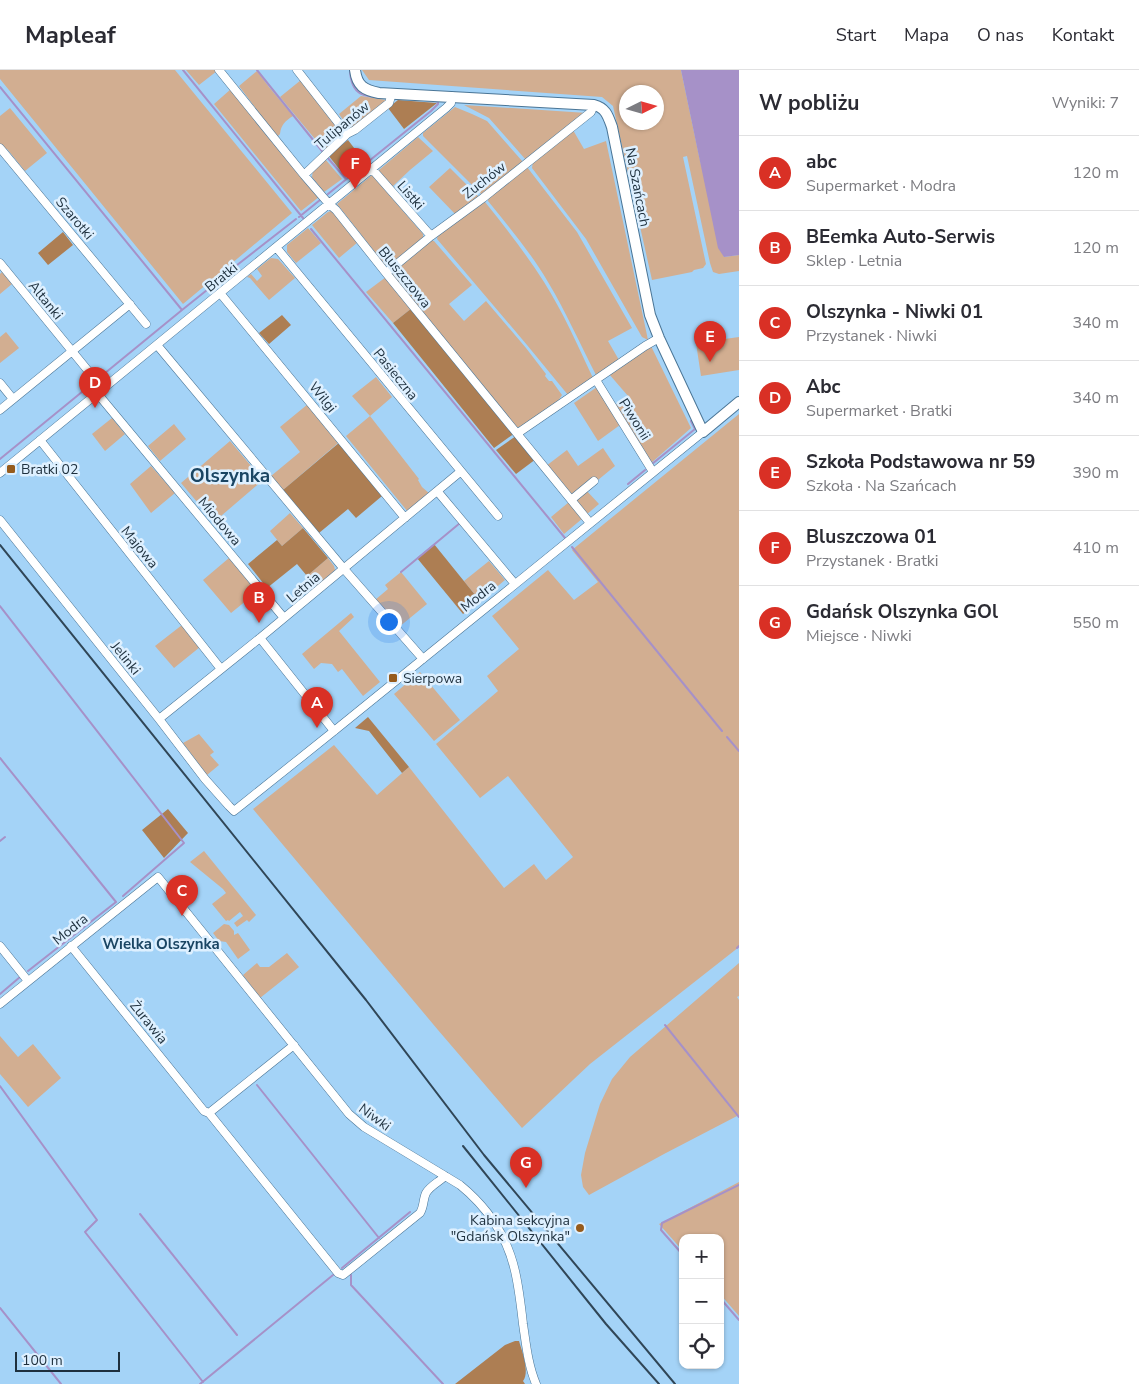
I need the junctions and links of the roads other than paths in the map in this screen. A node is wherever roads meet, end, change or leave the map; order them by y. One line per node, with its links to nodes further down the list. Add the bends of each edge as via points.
1 (219, 70): 10 (street, Bluszczowa)
2 (297, 70): 7 (street)
3 (355, 70): 4 (street, via 362,87)
4 (392, 93): 5 (street); 7 (street, Tulipanów, via 389,102)
5 (452, 96): 6 (street); 9 (street, Bratki, via 446,108)
6 (594, 105): 12 (street, Zuchów, via 591,112); 19 (street, Na Szańcach, via 604,110 612,127 650,315)
7 (347, 134): 10 (street, Tulipanów)
8 (0, 148): 17 (street, Szarotki)
9 (372, 169): 11 (street, Bratki); 12 (street, Listki)
10 (304, 176): 11 (street, Bluszczowa)
11 (329, 204): 13 (street, Bratki); 15 (street, Bluszczowa)
12 (431, 236): 15 (street, Zuchów)
13 (276, 247): 16 (street, Bratki); 31 (street, Pasieczna)
14 (0, 263): 21 (street, Altanki)
15 (386, 273): 29 (street, Bluszczowa)
16 (220, 293): 20 (street, Bratki); 38 (street, Wilgi)
17 (130, 304): 18 (street, Szarotki); 21 (street)
18 (146, 324)
19 (659, 338): 22 (street); 28 (street, Na Szańcach)
20 (157, 345): 24 (street, Bratki); 41 (street)
21 (72, 352): 24 (street, Altanki); 25 (street)
22 (596, 380): 29 (street); 32 (street, Piwonii)
23 (0, 383): 25 (street)
24 (100, 391): 30 (street, Bratki); 43 (street, Miodowa)
25 (13, 399): 27 (street)
26 (739, 402): 28 (street, Modra)
27 (0, 410)
28 (703, 432): 32 (street, Modra)
29 (518, 433): 36 (street, Bluszczowa)
30 (40, 440): 33 (street, Bratki); 46 (street, Majowa)
31 (460, 472): 35 (street, Letnia); 37 (street, Pasieczna)
32 (653, 472): 40 (street, Modra)
33 (0, 473)
34 (594, 481): 36 (street)
35 (438, 492): 38 (street, Letnia); 42 (street)
36 (571, 500): 40 (street, Bluszczowa)
37 (498, 516)
38 (405, 518): 41 (street, Letnia)
39 (0, 520): 47 (street, Jelinki)
40 (590, 523): 42 (street, Modra)
41 (344, 569): 43 (street, Letnia); 45 (street)
42 (514, 584): 45 (street, Modra)
43 (284, 618): 44 (street, Letnia)
44 (260, 638): 46 (street, Letnia); 48 (street)
45 (422, 659): 48 (street, Modra)
46 (221, 669): 47 (street, Letnia)
47 (159, 719): 49 (street, Jelinki, via 204,779)
48 (334, 731): 49 (street, Modra)
49 (234, 811)
50 (158, 877): 52 (street, Modra); 55 (street, Niwki)
51 (0, 946): 53 (street)
52 (71, 946): 53 (street, Modra); 56 (street, Żurawia, via 204,1111)
53 (28, 981): 54 (street, Modra)
54 (0, 1004)
55 (294, 1045): 56 (street); 57 (street, Niwki, via 357,1122)
56 (209, 1113): 57 (street, Żurawia, via 338,1273 343,1275 420,1213 426,1192)
57 (445, 1176): 58 (street, Niwki, via 472,1195 503,1236 515,1270 528,1357)
58 (536, 1384)

